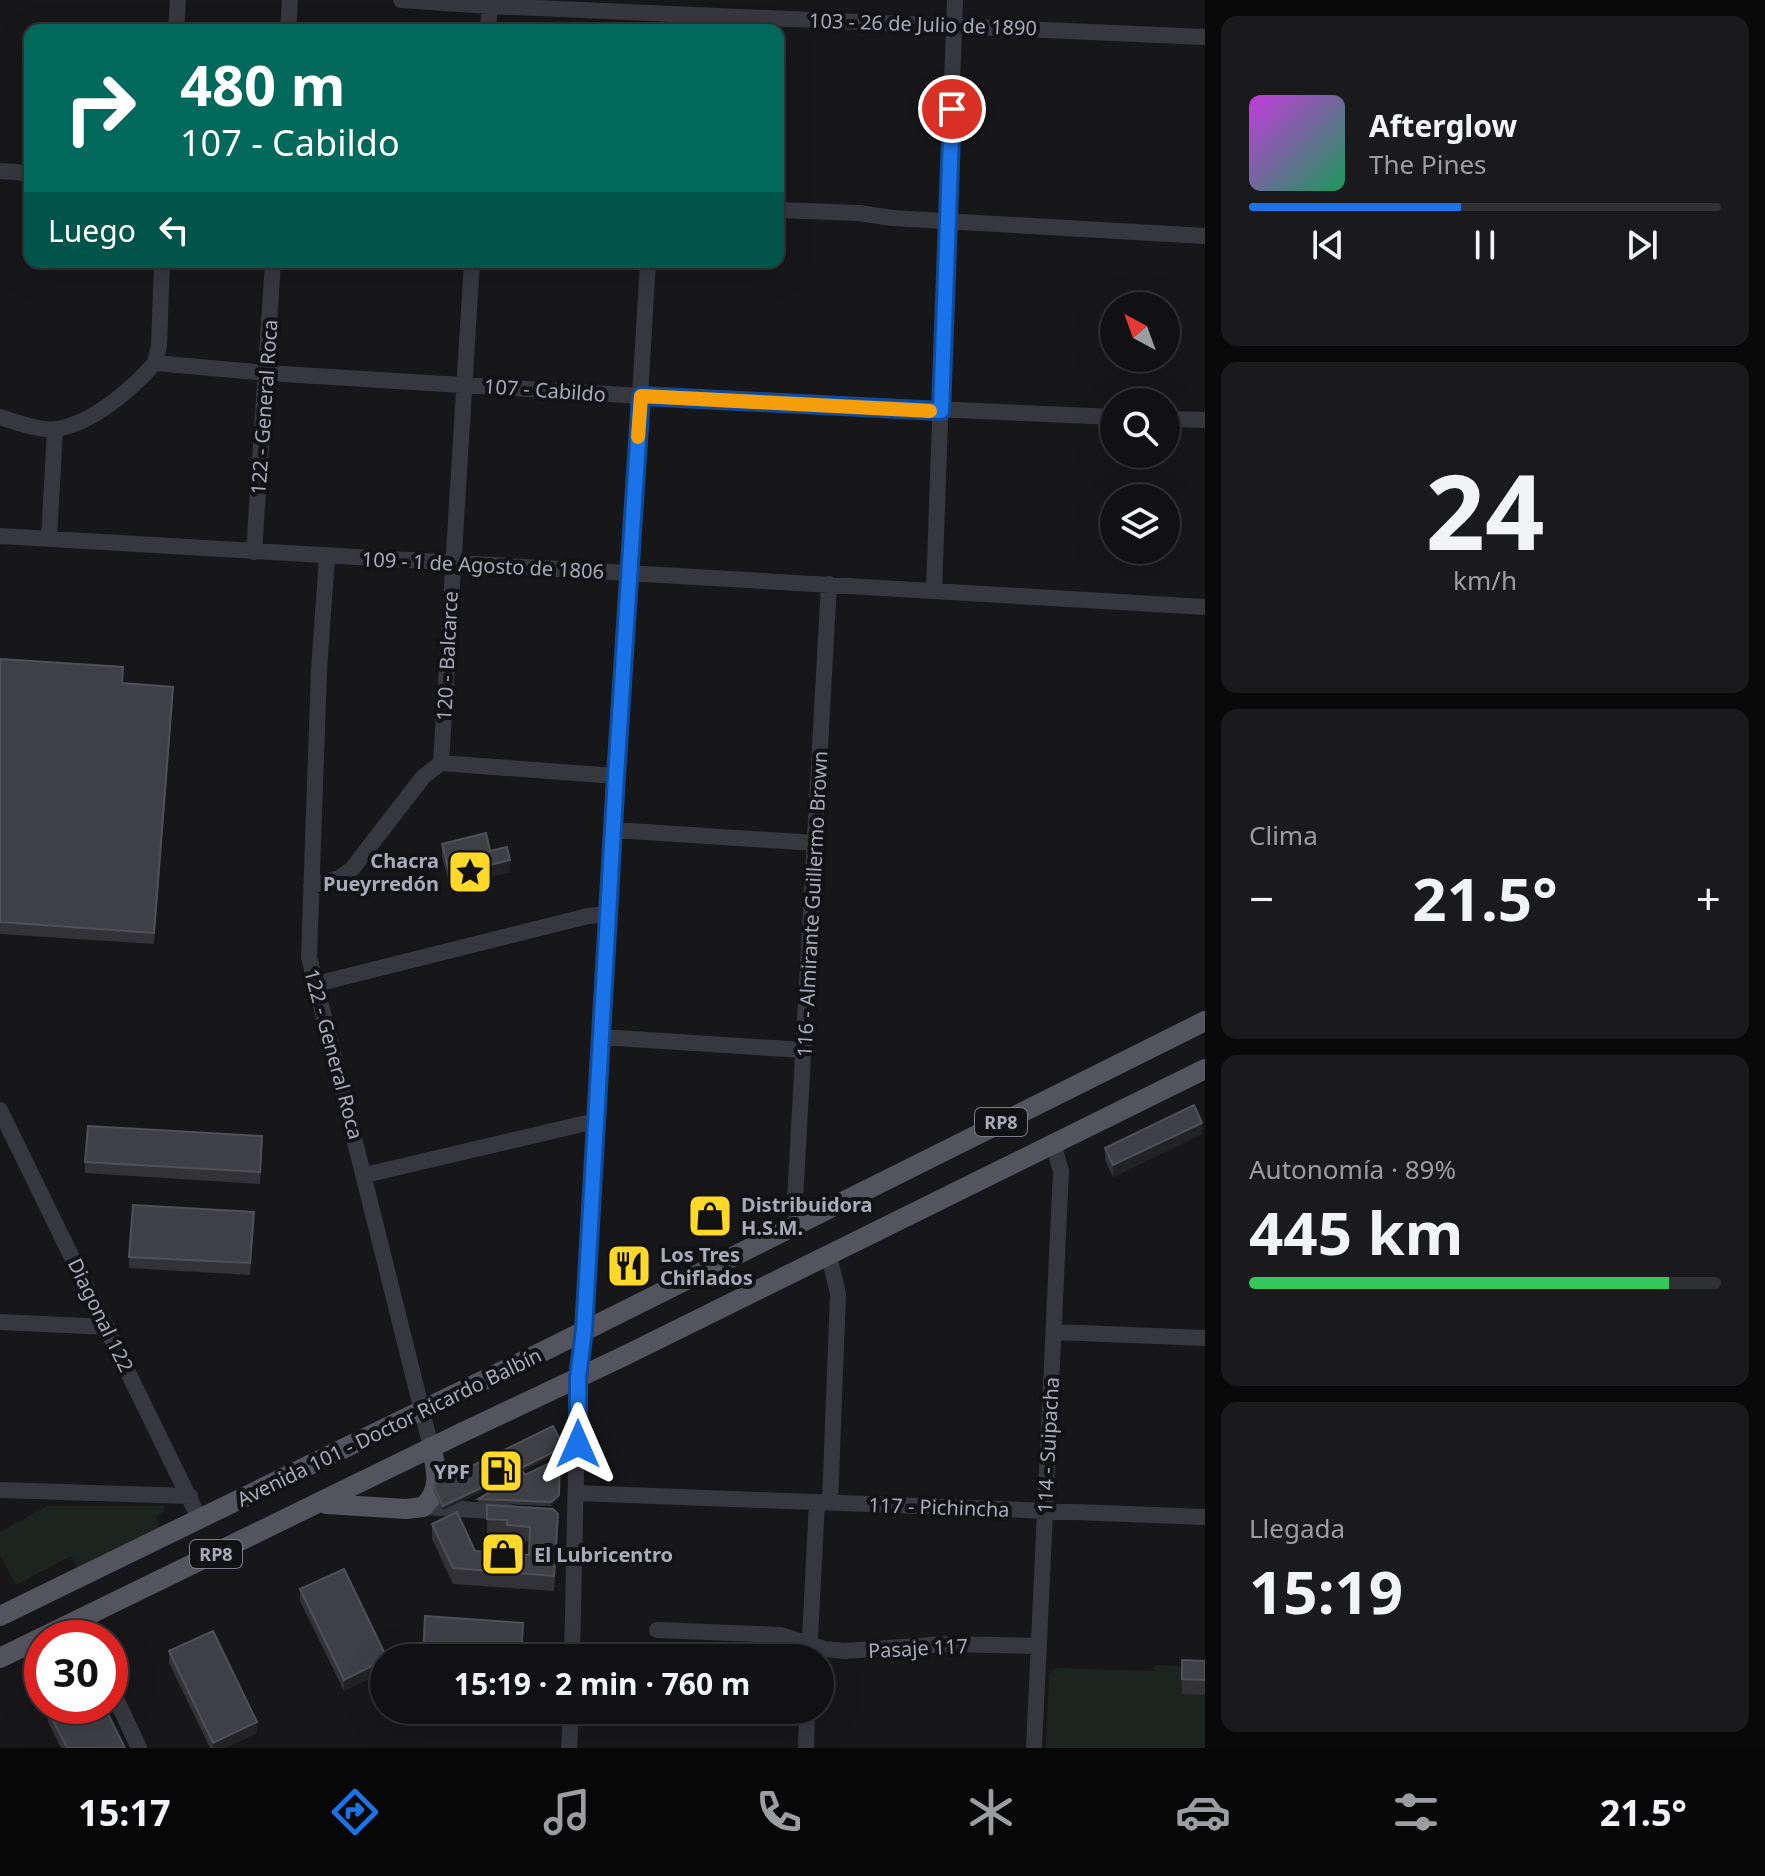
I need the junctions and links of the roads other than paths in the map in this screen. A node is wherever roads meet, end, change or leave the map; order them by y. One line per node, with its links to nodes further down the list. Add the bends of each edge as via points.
1 (178, 0): 6 (street)
2 (290, 0): 7 (street)
3 (401, 0): 5 (street, 103 - 26 de Julio de 1890)
4 (955, 0): 9 (street)
5 (490, 3): 8 (street); 9 (street, 103 - 26 de Julio de 1890)
6 (176, 24)
7 (288, 24)
8 (488, 24)
9 (954, 25): 10 (street, 103 - 26 de Julio de 1890); 14 (street)
10 (1205, 37)
11 (0, 171): 12 (street)
12 (24, 173)
13 (784, 210): 14 (street)
14 (948, 221): 15 (street); 24 (street)
15 (1205, 236)
16 (162, 268): 20 (street)
17 (273, 268): 21 (street, 122 - General Roca)
18 (472, 268): 22 (street, 120 - Balcarce)
19 (648, 268): 23 (street)
20 (155, 363): 21 (street, 107 - Cabildo); 29 (street, via 114,401)
21 (267, 373): 22 (street, 107 - Cabildo); 32 (street, 122 - General Roca)
22 (464, 385): 23 (street, 107 - Cabildo); 34 (street, 120 - Balcarce)
23 (641, 396): 24 (street, 107 - Cabildo); 35 (street)
24 (941, 411): 26 (street, 107 - Cabildo); 37 (street)
25 (0, 417): 29 (street)
26 (1100, 417)
27 (1180, 419): 28 (street)
28 (1205, 420)
29 (55, 429): 31 (street)
30 (0, 536): 31 (street, 109 - 1 de Agosto de 1806)
31 (49, 539): 32 (street, 109 - 1 de Agosto de 1806)
32 (254, 552): 33 (street, 109 - 1 de Agosto de 1806)
33 (327, 557): 34 (street, 109 - 1 de Agosto de 1806); 43 (street, 122 - General Roca)
34 (452, 563): 35 (street, 109 - 1 de Agosto de 1806); 39 (street, 120 - Balcarce)
35 (628, 573): 36 (street, 109 - 1 de Agosto de 1806); 40 (street)
36 (829, 584): 37 (street, 109 - 1 de Agosto de 1806); 42 (street, 116 - Almirante Guillermo Brown)
37 (934, 591): 38 (street, 109 - 1 de Agosto de 1806)
38 (1205, 607)
39 (441, 763): 40 (street); 43 (street, via 423,777 352,869)
40 (616, 776): 41 (street)
41 (614, 830): 42 (street); 44 (street)
42 (816, 843): 48 (street, 116 - Almirante Guillermo Brown)
43 (311, 886): 45 (street, 122 - General Roca, via 308,944)
44 (608, 914): 45 (street); 47 (street)
45 (316, 984): 53 (street, 122 - General Roca)
46 (1205, 1021): 54 (main road, Avenida 101 - Doctor Ricardo Balbín / RP8)
47 (601, 1037): 48 (street); 51 (street)
48 (803, 1050): 54 (street, 116 - Almirante Guillermo Brown)
49 (1205, 1069): 52 (main road, Avenida 101 - Doctor Ricardo Balbín / RP8)
50 (0, 1110): 57 (street, Diagonal 122)
51 (595, 1121): 53 (street); 58 (street)
52 (1053, 1143): 55 (main road, Avenida 101 - Doctor Ricardo Balbín / RP8); 59 (street, 114 - Suipacha, via 1061,1171)
53 (365, 1175): 62 (street, 122 - General Roca)
54 (797, 1223): 58 (main road, Avenida 101 - Doctor Ricardo Balbín / RP8)
55 (829, 1255): 61 (main road, Avenida 101 - Doctor Ricardo Balbín / RP8); 67 (street, via 838,1294)
56 (0, 1322): 57 (street)
57 (107, 1327): 66 (street, Diagonal 122)
58 (584, 1330): 61 (street); 62 (main road, Avenida 101 - Doctor Ricardo Balbín / RP8)
59 (1055, 1332): 60 (street); 70 (street, 114 - Suipacha)
60 (1205, 1338)
61 (578, 1378): 63 (main road, Avenida 101 - Doctor Ricardo Balbín / RP8); 65 (street)
62 (423, 1409): 63 (street, 122 - General Roca); 73 (main road, Avenida 101 - Doctor Ricardo Balbín / RP8)
63 (431, 1447): 68 (main road, Avenida 101 - Doctor Ricardo Balbín / RP8); 69 (main road, via 436,1489)
64 (0, 1490): 66 (street)
65 (577, 1493): 67 (street, 117 - Pichincha); 77 (street, via 569,1514)
66 (190, 1496): 73 (street, Diagonal 122)
67 (823, 1503): 70 (street, 117 - Pichincha); 79 (street)
68 (318, 1504): 69 (main road); 75 (main road, Avenida 101 - Doctor Ricardo Balbín / RP8)
69 (423, 1507): 71 (street)
70 (1045, 1510): 72 (street, 117 - Pichincha); 80 (street, 114 - Suipacha)
71 (531, 1513)
72 (1205, 1517)
73 (200, 1520): 74 (main road, Avenida 101 - Doctor Ricardo Balbín / RP8)
74 (0, 1616)
75 (100, 1620)
76 (657, 1630): 78 (street, Pasaje 117, via 781,1635)
77 (572, 1644)
78 (798, 1644)
79 (811, 1644)
80 (1037, 1646): 82 (street, Pasaje 117); 90 (street, 114 - Suipacha)
81 (24, 1650): 83 (main road, Avenida 101 - Doctor Ricardo Balbín / RP8)
82 (834, 1650)
83 (0, 1658)
84 (128, 1724): 87 (street)
85 (570, 1724): 88 (street)
86 (807, 1724): 89 (street)
87 (139, 1748)
88 (569, 1748)
89 (806, 1748)
90 (1034, 1748)

